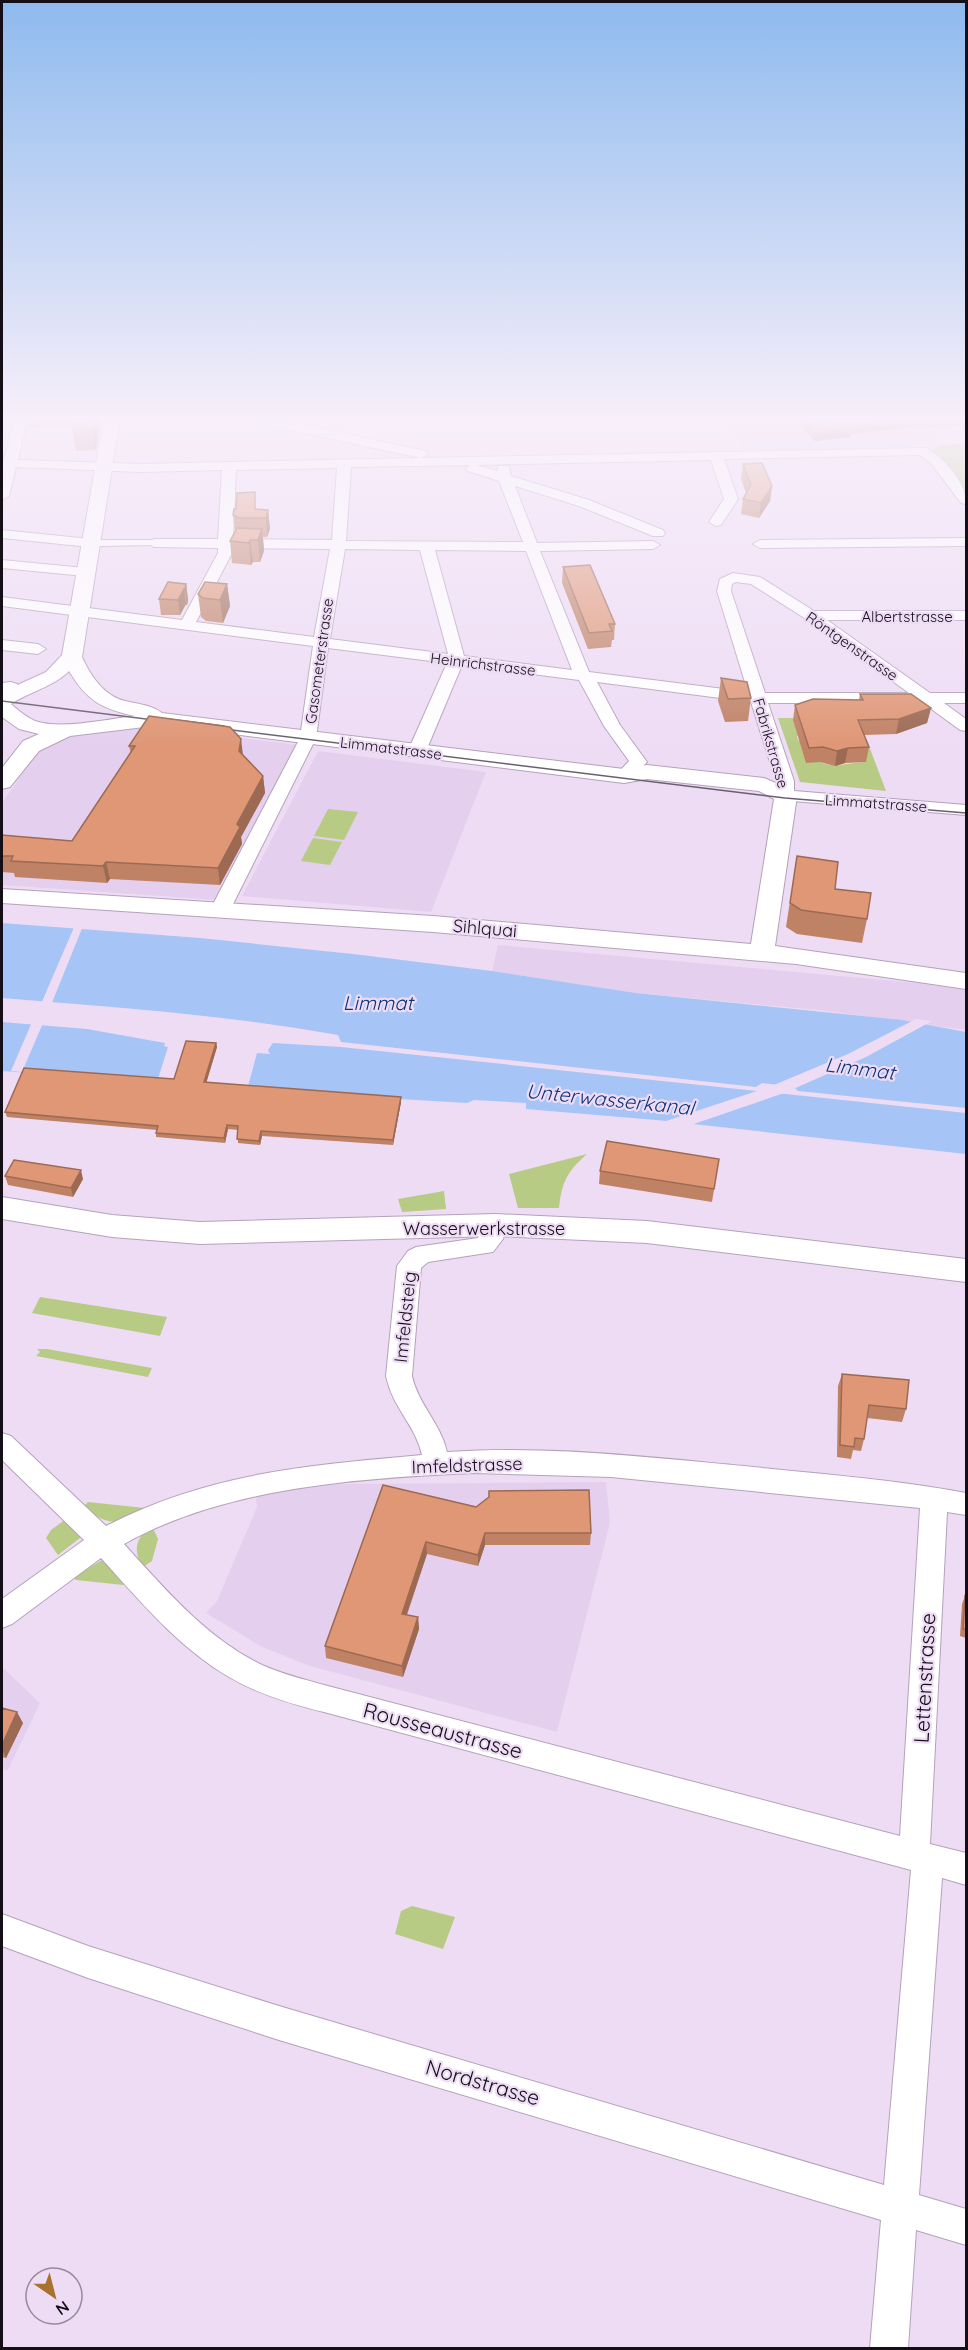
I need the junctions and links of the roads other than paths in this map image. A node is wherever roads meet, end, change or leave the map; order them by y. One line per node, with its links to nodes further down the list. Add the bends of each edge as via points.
1 (96, 528): 8 (street)
2 (227, 528): 10 (street)
3 (339, 528): 11 (street, Gasometerstrasse)
4 (525, 528): 14 (street)
5 (634, 528): 14 (street, via 656,539)
6 (2, 534): 8 (street)
7 (966, 542): 12 (street)
8 (95, 543): 9 (street); 16 (street)
9 (154, 543): 10 (street)
10 (227, 544): 11 (street); 22 (street)
11 (338, 544): 13 (street); 23 (street, Gasometerstrasse)
12 (760, 544)
13 (426, 545): 14 (street); 27 (street)
14 (532, 546): 28 (street)
15 (2, 564): 16 (street)
16 (85, 572): 19 (street)
17 (730, 574): 21 (street, Röntgenstrasse, via 755,580); 30 (street, Fabrikstrasse, via 724,591)
18 (2, 602): 19 (street, Heinrichstrasse)
19 (79, 611): 22 (street, Heinrichstrasse); 26 (street)
20 (966, 615): 21 (street, Albertstrasse)
21 (811, 616): 31 (street, Röntgenstrasse)
22 (188, 625): 23 (street, Heinrichstrasse)
23 (321, 643): 27 (street, Heinrichstrasse); 39 (street, Gasometerstrasse)
24 (2, 645): 25 (street)
25 (38, 649)
26 (72, 657): 29 (street, via 53,676); 33 (street, via 81,677)
27 (456, 660): 28 (street, Heinrichstrasse); 40 (street)
28 (584, 677): 30 (street, Heinrichstrasse); 41 (street, via 612,726 638,760)
29 (4, 692)
30 (758, 698): 31 (street, Heinrichstrasse); 43 (street, Fabrikstrasse, via 785,781)
31 (926, 698): 32 (street, Heinrichstrasse); 37 (street, Röntgenstrasse)
32 (966, 698)
33 (108, 702): 35 (street); 38 (street, via 95,718)
34 (2, 708): 38 (street, via 26,725)
35 (159, 719): 38 (street); 39 (street, Limmatstrasse)
36 (2, 720): 42 (street, via 14,729 18,743 2,771)
37 (966, 726)
38 (66, 730): 42 (street, via 31,746)
39 (308, 738): 40 (street, Limmatstrasse); 46 (street, Gasometerstrasse)
40 (417, 751): 41 (street, Limmatstrasse)
41 (624, 776): 43 (street, Limmatstrasse, via 655,789 761,801)
42 (2, 781)
43 (786, 796): 44 (street, Limmatstrasse); 47 (street, Fabrikstrasse)
44 (966, 810)
45 (2, 896): 46 (street, Sihlquai)
46 (220, 910): 47 (street, Sihlquai)
47 (762, 953): 48 (street, Sihlquai)
48 (966, 981)
49 (2, 1208): 50 (street, Wasserwerkstrasse, via 112,1226 200,1233)
50 (495, 1225): 51 (street, Wasserwerkstrasse, via 647,1232); 53 (street, Imfeldsteig, via 485,1246 424,1253 411,1263 399,1376 403,1394 431,1437)
51 (966, 1271)
52 (2, 1444): 56 (street, Rousseaustrasse)
53 (437, 1465): 54 (street, Imfeldstrasse, via 547,1463 647,1468); 56 (street, Imfeldstrasse, via 270,1481 213,1495 157,1515)
54 (934, 1500): 55 (street, Imfeldstrasse); 58 (street, Lettenstrasse)
55 (966, 1503)
56 (104, 1542): 57 (street, Imfeldstrasse, via 55,1572); 58 (street, Rousseaustrasse, via 187,1630 242,1669 271,1681 300,1692)
57 (2, 1615)
58 (921, 1857): 59 (street, Rousseaustrasse); 61 (street, Lettenstrasse)
59 (966, 1869)
60 (3, 1935): 61 (street, Nordstrasse, via 279,2023)
61 (901, 2206): 62 (street, Nordstrasse); 63 (street, Lettenstrasse)
62 (966, 2227)
63 (889, 2349)

